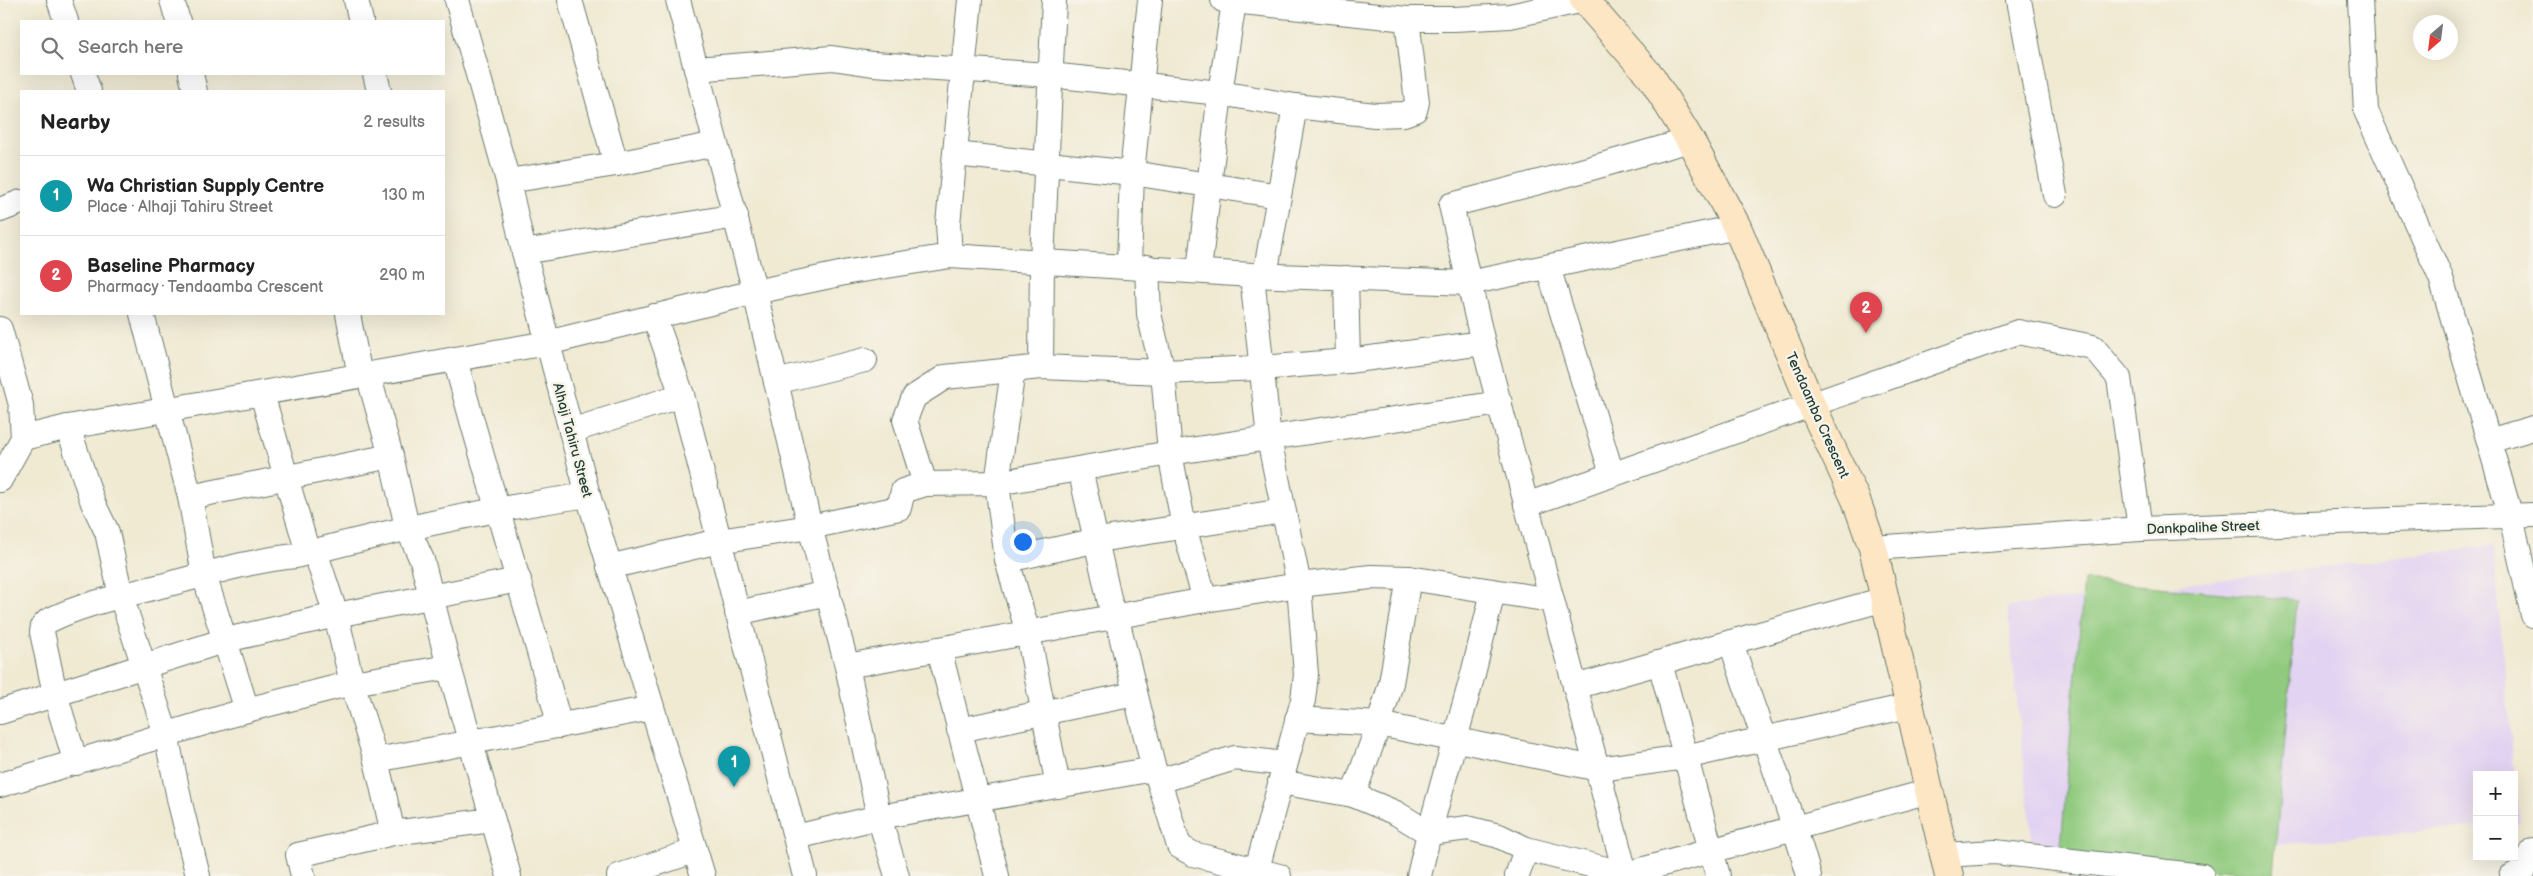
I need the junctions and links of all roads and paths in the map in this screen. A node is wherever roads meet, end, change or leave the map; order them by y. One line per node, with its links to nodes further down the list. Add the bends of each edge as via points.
1 (59, 0): 15 (street)
2 (172, 0): 16 (street)
3 (356, 0): 17 (street)
4 (457, 0): 36 (street, Alhaji Tahiru Street)
5 (570, 0): 34 (street)
6 (678, 0): 18 (street)
7 (970, 0): 19 (street)
8 (1054, 0): 23 (street)
9 (1150, 0): 24 (street)
10 (1584, 0): 14 (street, via 1510,16); 30 (street, Tendaamba Crescent, via 1652,78)
11 (2019, 0): 38 (street)
12 (2360, 0): 79 (street, via 2366,111 2441,278)
13 (1229, 1): 14 (street); 28 (street)
14 (1407, 19): 29 (street, via 1417,102 1415,110 1404,114 1375,115)
15 (66, 20)
16 (178, 20)
17 (361, 20)
18 (696, 69): 19 (street, via 832,58); 31 (street)
19 (964, 71): 23 (street); 32 (street)
20 (83, 75): 25 (street)
21 (191, 75): 26 (street)
22 (375, 75): 27 (street)
23 (1050, 75): 24 (street); 33 (street)
24 (1142, 85): 28 (street); 35 (street)
25 (89, 90)
26 (195, 90)
27 (379, 90)
28 (1220, 93): 29 (street); 37 (street)
29 (1295, 106): 39 (street)
30 (1690, 140): 43 (street, Tendaamba Crescent); 52 (street, via 1451,205)
31 (716, 144): 34 (street); 42 (street)
32 (954, 154): 33 (street); 45 (street, via 948,224)
33 (1046, 162): 35 (street); 46 (street)
34 (616, 164): 36 (street)
35 (1132, 173): 37 (street); 47 (street)
36 (508, 181): 44 (street, Alhaji Tahiru Street)
37 (1209, 187): 39 (street); 49 (street)
38 (2055, 195)
39 (1279, 196): 50 (street)
40 (20, 202): 41 (street)
41 (0, 210)
42 (736, 216): 44 (street); 53 (street)
43 (1737, 227): 48 (street); 72 (street, Tendaamba Crescent)
44 (524, 252): 58 (street, Alhaji Tahiru Street)
45 (950, 256): 46 (street); 53 (street, via 849,272)
46 (1042, 261): 47 (street); 63 (street)
47 (1138, 266): 49 (street); 66 (street)
48 (1548, 267): 52 (street); 83 (street)
49 (1199, 270): 50 (street)
50 (1258, 275): 51 (street); 64 (street)
51 (1346, 278): 52 (street); 62 (street)
52 (1469, 283): 59 (street)
53 (755, 292): 56 (street); 68 (street)
54 (142, 315): 73 (street)
55 (348, 315): 67 (street)
56 (654, 316): 58 (street); 70 (street)
57 (0, 329): 77 (street, via 21,405)
58 (547, 343): 60 (street); 76 (street, Alhaji Tahiru Street)
59 (1484, 344): 62 (street); 71 (street)
60 (455, 359): 67 (street); 91 (street)
61 (866, 360): 68 (street)
62 (1348, 361): 64 (street)
63 (1041, 367): 65 (street); 66 (street)
64 (1260, 368): 66 (street); 78 (street)
65 (1013, 370): 86 (street); 87 (street, via 945,377 914,397 905,420)
66 (1163, 372): 80 (street)
67 (364, 375): 69 (street); 81 (street)
68 (776, 382): 94 (street)
69 (262, 394): 73 (street); 84 (street)
70 (682, 395): 76 (street); 99 (street)
71 (1500, 403): 78 (street); 90 (street)
72 (1811, 404): 83 (street); 97 (street, via 2018,332 2093,348 2119,378); 100 (street, Tendaamba Crescent, via 1856,500)
73 (169, 411): 74 (street); 89 (street)
74 (68, 427): 77 (street); 110 (street, via 93,503 107,532)
75 (2533, 428): 79 (street)
76 (571, 431): 88 (street, Alhaji Tahiru Street)
77 (23, 438): 85 (street)
78 (1269, 439): 80 (street); 92 (street)
79 (2489, 441): 93 (street)
80 (1170, 452): 82 (street); 95 (street)
81 (391, 456): 84 (street); 96 (street)
82 (1080, 470): 86 (street); 98 (street)
83 (1612, 474): 90 (street)
84 (285, 477): 89 (street); 101 (street)
85 (0, 480)
86 (997, 483): 87 (street); 102 (street)
87 (925, 484): 94 (street, via 903,491 898,508)
88 (588, 495): 91 (street); 103 (street, Alhaji Tahiru Street)
89 (190, 497): 104 (street)
90 (1526, 505): 113 (street)
91 (495, 508): 96 (street); 106 (street)
92 (1283, 511): 95 (street); 107 (street)
93 (2522, 516): 97 (street, Dankpalihe Street); 117 (street)
94 (810, 527): 99 (street); 109 (street)
95 (1184, 527): 98 (street); 112 (street)
96 (407, 528): 101 (street); 111 (street, via 422,560)
97 (2140, 529): 100 (street, Dankpalihe Street)
98 (1098, 540): 102 (street); 118 (street)
99 (719, 541): 103 (street); 115 (street)
100 (1874, 548): 114 (street, Tendaamba Crescent)
101 (312, 552): 104 (street); 116 (street)
102 (1007, 560): 119 (street)
103 (609, 567): 132 (street, Alhaji Tahiru Street)
104 (204, 575): 110 (street); 120 (street)
105 (1409, 578): 107 (street); 108 (street); 137 (street, via 1391,683)
106 (519, 580): 111 (street); 138 (street)
107 (1299, 585): 112 (street); 136 (street, via 1306,675)
108 (1493, 592): 113 (street); 142 (street)
109 (828, 593): 115 (street); 125 (street)
110 (121, 596): 124 (street); 129 (street, via 57,616 43,626)
111 (431, 598): 116 (street); 126 (street)
112 (1205, 600): 118 (street)
113 (1551, 600): 128 (street)
114 (1885, 600): 121 (street); 131 (street, Tendaamba Crescent)
115 (738, 613): 160 (street)
116 (336, 615): 120 (street); 127 (street)
117 (2533, 615)
118 (1114, 616): 119 (street); 130 (street)
119 (1028, 632): 122 (street); 135 (street)
120 (226, 640): 124 (street); 133 (street)
121 (1731, 642): 123 (street); 141 (street)
122 (939, 649): 125 (street); 139 (street)
123 (1660, 663): 128 (street); 144 (street)
124 (145, 666): 129 (street); 140 (street)
125 (847, 666): 155 (street)
126 (449, 668): 127 (street); 143 (street)
127 (352, 683): 133 (street); 145 (street)
128 (1575, 687): 147 (street)
129 (55, 694): 134 (street); 146 (street)
130 (1135, 694): 135 (street); 149 (street)
131 (1908, 706): 141 (street); 152 (street, Tendaamba Crescent)
132 (652, 708): 138 (street); 163 (street, Alhaji Tahiru Street)
133 (247, 710): 140 (street)
134 (0, 712)
135 (1045, 714): 139 (street); 151 (street)
136 (1297, 719): 137 (street); 148 (street)
137 (1380, 724): 142 (street); 153 (street)
138 (560, 726): 143 (street)
139 (959, 730): 154 (street)
140 (166, 734): 146 (street); 166 (street)
141 (1762, 739): 144 (street); 157 (street)
142 (1456, 740): 147 (street); 159 (street)
143 (471, 743): 145 (street); 156 (street)
144 (1685, 757): 147 (street); 164 (street)
145 (376, 760): 158 (street)
146 (76, 763): 150 (street)
147 (1599, 769): 168 (street)
148 (1283, 773): 149 (street, via 1235,758); 153 (street); 167 (street)
149 (1156, 775): 151 (street); 167 (street, via 1180,846 1194,854)
150 (0, 784)
151 (1058, 786): 154 (street)
152 (1930, 791): 157 (street); 165 (street, Tendaamba Crescent)
153 (1353, 795): 159 (street, via 1396,813)
154 (978, 800): 155 (street); 175 (street)
155 (879, 817): 160 (street); 174 (street)
156 (492, 820): 158 (street); 170 (street)
157 (1796, 828): 164 (street); 179 (street)
158 (393, 833): 169 (street, via 298,855)
159 (1429, 833): 161 (street, via 1468,828); 176 (street)
160 (796, 837): 173 (street)
161 (1526, 848): 168 (street); 177 (street)
162 (2533, 850): 181 (street, via 2524,870)
163 (694, 851): 171 (street); 172 (street, Alhaji Tahiru Street)
164 (1711, 851): 168 (street); 178 (street)
165 (1947, 866): 180 (street, via 1995,852)
166 (191, 874)
167 (1264, 874)
168 (1626, 875)
169 (303, 876)
170 (509, 876)
171 (619, 876)
172 (703, 876)
173 (805, 876)
174 (897, 876)
175 (997, 876)
176 (1419, 876)
177 (1517, 876)
178 (1718, 876)
179 (1809, 876)
180 (2202, 876)
181 (2512, 876)

